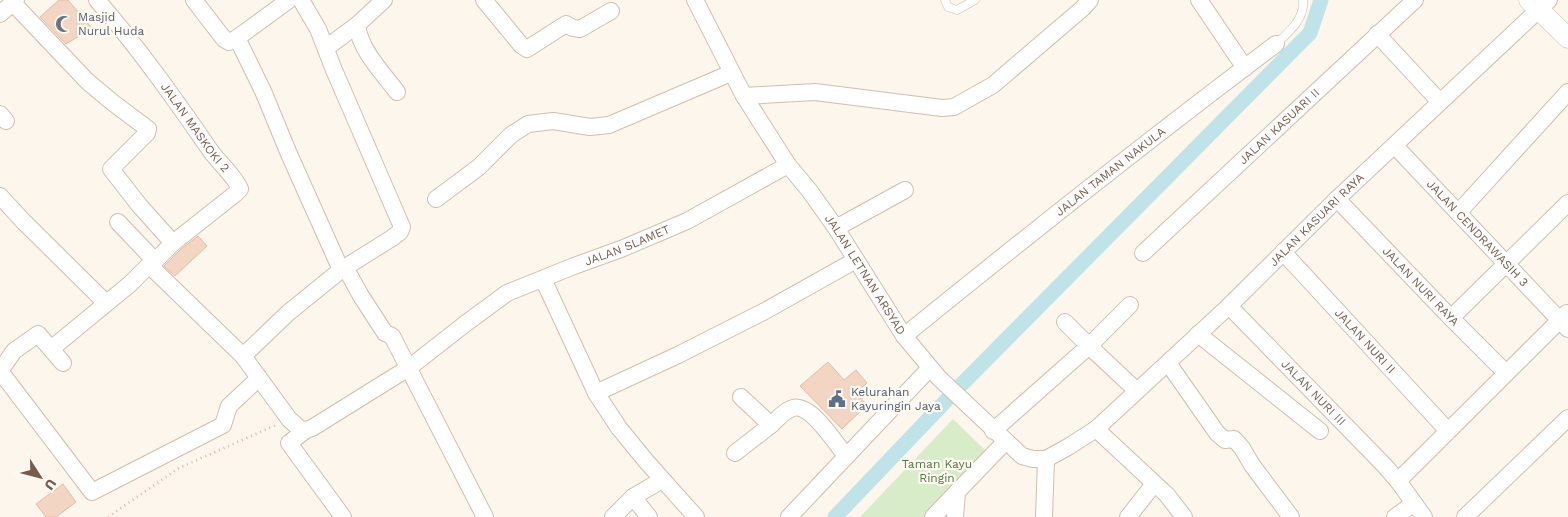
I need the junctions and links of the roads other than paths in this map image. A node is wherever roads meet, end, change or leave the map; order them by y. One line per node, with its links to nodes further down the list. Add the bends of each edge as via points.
1 (97, 0): 40 (street, JALAN MASKOKI 2, via 128,36 240,189)
2 (194, 0): 20 (street, via 226,41)
3 (289, 0): 20 (street)
4 (301, 0): 22 (street, via 318,30)
5 (384, 0): 18 (street)
6 (484, 0): 16 (street, via 521,45 528,49 566,24 580,29)
7 (695, 0): 25 (street, JALAN LETNAN ARSYAD)
8 (945, 0): 9 (lane, via 948,7 957,10)
9 (975, 0)
10 (1090, 0): 28 (street, via 993,85 954,107 815,92)
11 (1199, 0): 24 (street)
12 (1303, 0): 23 (lane, JALAN TAMAN NAKULA, via 1297,23)
13 (1414, 0): 19 (street, JALAN KASUARI II)
14 (14, 1): 17 (street); 40 (street, via 87,81 148,129 111,169)
15 (1539, 3): 21 (street); 29 (street, JALAN KASUARI RAYA)
16 (610, 11)
17 (0, 14)
18 (357, 24): 22 (street); 26 (street, via 362,44)
19 (1378, 34): 29 (street); 42 (street, JALAN KASUARI II)
20 (237, 38): 46 (street)
21 (1568, 38)
22 (331, 44): 46 (street, via 402,225 400,232)
23 (1276, 44): 24 (street, JALAN TAMAN NAKULA)
24 (1244, 68): 55 (street, JALAN TAMAN NAKULA, via 1078,195)
25 (731, 73): 28 (street, JALAN LETNAN ARSYAD); 34 (street, via 609,125 590,127 554,121 528,124)
26 (397, 92)
27 (1568, 92): 37 (street)
28 (744, 96): 31 (street, JALAN LETNAN ARSYAD)
29 (1440, 102): 30 (street, JALAN KASUARI RAYA)
30 (1395, 146): 35 (street, JALAN KASUARI RAYA); 37 (street, JALAN CENDRAWASIH 3)
31 (788, 165): 39 (street, JALAN LETNAN ARSYAD); 47 (street, JALAN SLAMET, via 687,221)
32 (905, 190): 39 (street)
33 (0, 196): 48 (street)
34 (436, 199)
35 (1338, 199): 41 (street, JALAN KASUARI RAYA); 51 (street, JALAN NURI RAYA)
36 (1568, 203): 45 (street)
37 (1458, 213): 45 (street, JALAN CENDRAWASIH 3)
38 (118, 222): 44 (street)
39 (836, 228): 43 (street, JALAN LETNAN ARSYAD)
40 (173, 243): 44 (street)
41 (1283, 252): 50 (street, JALAN KASUARI RAYA); 74 (street, JALAN NURI II)
42 (1144, 254)
43 (856, 260): 55 (street, JALAN LETNAN ARSYAD); 67 (street, via 765,311)
44 (152, 264): 48 (street); 58 (street)
45 (1506, 264): 51 (street); 52 (street, JALAN CENDRAWASIH 3)
46 (343, 268): 58 (street, via 288,313); 61 (street)
47 (543, 279): 61 (street, JALAN SLAMET, via 508,293); 67 (street)
48 (106, 302): 57 (street)
49 (1130, 305): 56 (street)
50 (1229, 306): 54 (street, JALAN KASUARI RAYA); 80 (street, JALAN NURI III)
51 (1451, 318): 64 (street, JALAN NURI RAYA)
52 (1565, 320): 64 (street)
53 (1066, 322): 56 (street)
54 (1198, 334): 60 (street, JALAN KASUARI RAYA); 73 (street)
55 (904, 336): 63 (street, JALAN LETNAN ARSYAD)
56 (1090, 346): 66 (street); 75 (street)
57 (51, 349): 59 (street); 62 (street, via 38,334 14,352)
58 (243, 356): 65 (street)
59 (63, 363)
60 (1168, 363): 66 (street, JALAN KASUARI RAYA); 96 (street, via 1217,433 1225,440 1234,439 1242,448)
61 (410, 367): 72 (street, JALAN SLAMET); 85 (street)
62 (0, 371): 65 (street, via 92,492 223,424 229,406)
63 (935, 373): 75 (street, JALAN LETNAN ARSYAD); 77 (street)
64 (1506, 373): 74 (street)
65 (259, 378): 72 (street, via 289,419)
66 (1137, 390): 71 (street, JALAN KASUARI RAYA)
67 (596, 393): 79 (street, via 619,428)
68 (741, 397): 70 (street)
69 (1568, 418): 99 (street)
70 (770, 424): 76 (street); 77 (street, via 794,408 805,409)
71 (1096, 429): 78 (street); 81 (street)
72 (306, 430): 86 (street, JALAN SLAMET, via 289,443)
73 (1320, 431)
74 (1448, 431): 80 (street)
75 (999, 436): 78 (street, JALAN LETNAN ARSYAD, via 1022,456); 82 (street)
76 (734, 453)
77 (846, 456): 90 (street)
78 (1046, 459): 93 (street)
79 (662, 480): 83 (street); 89 (street)
80 (1398, 481): 84 (street, JALAN NURI III)
81 (1154, 484): 94 (street); 95 (street)
82 (956, 492): 91 (street); 92 (street)
83 (633, 498): 87 (street); 88 (street)
84 (1414, 503): 97 (street); 98 (street, JALAN NURI III)
85 (482, 516)
86 (343, 517)
87 (613, 517)
88 (649, 517)
89 (696, 517)
90 (789, 517)
91 (933, 517)
92 (955, 517)
93 (1044, 517)
94 (1128, 517)
95 (1184, 517)
96 (1291, 517)
97 (1395, 517)
98 (1424, 517)
99 (1465, 517)

